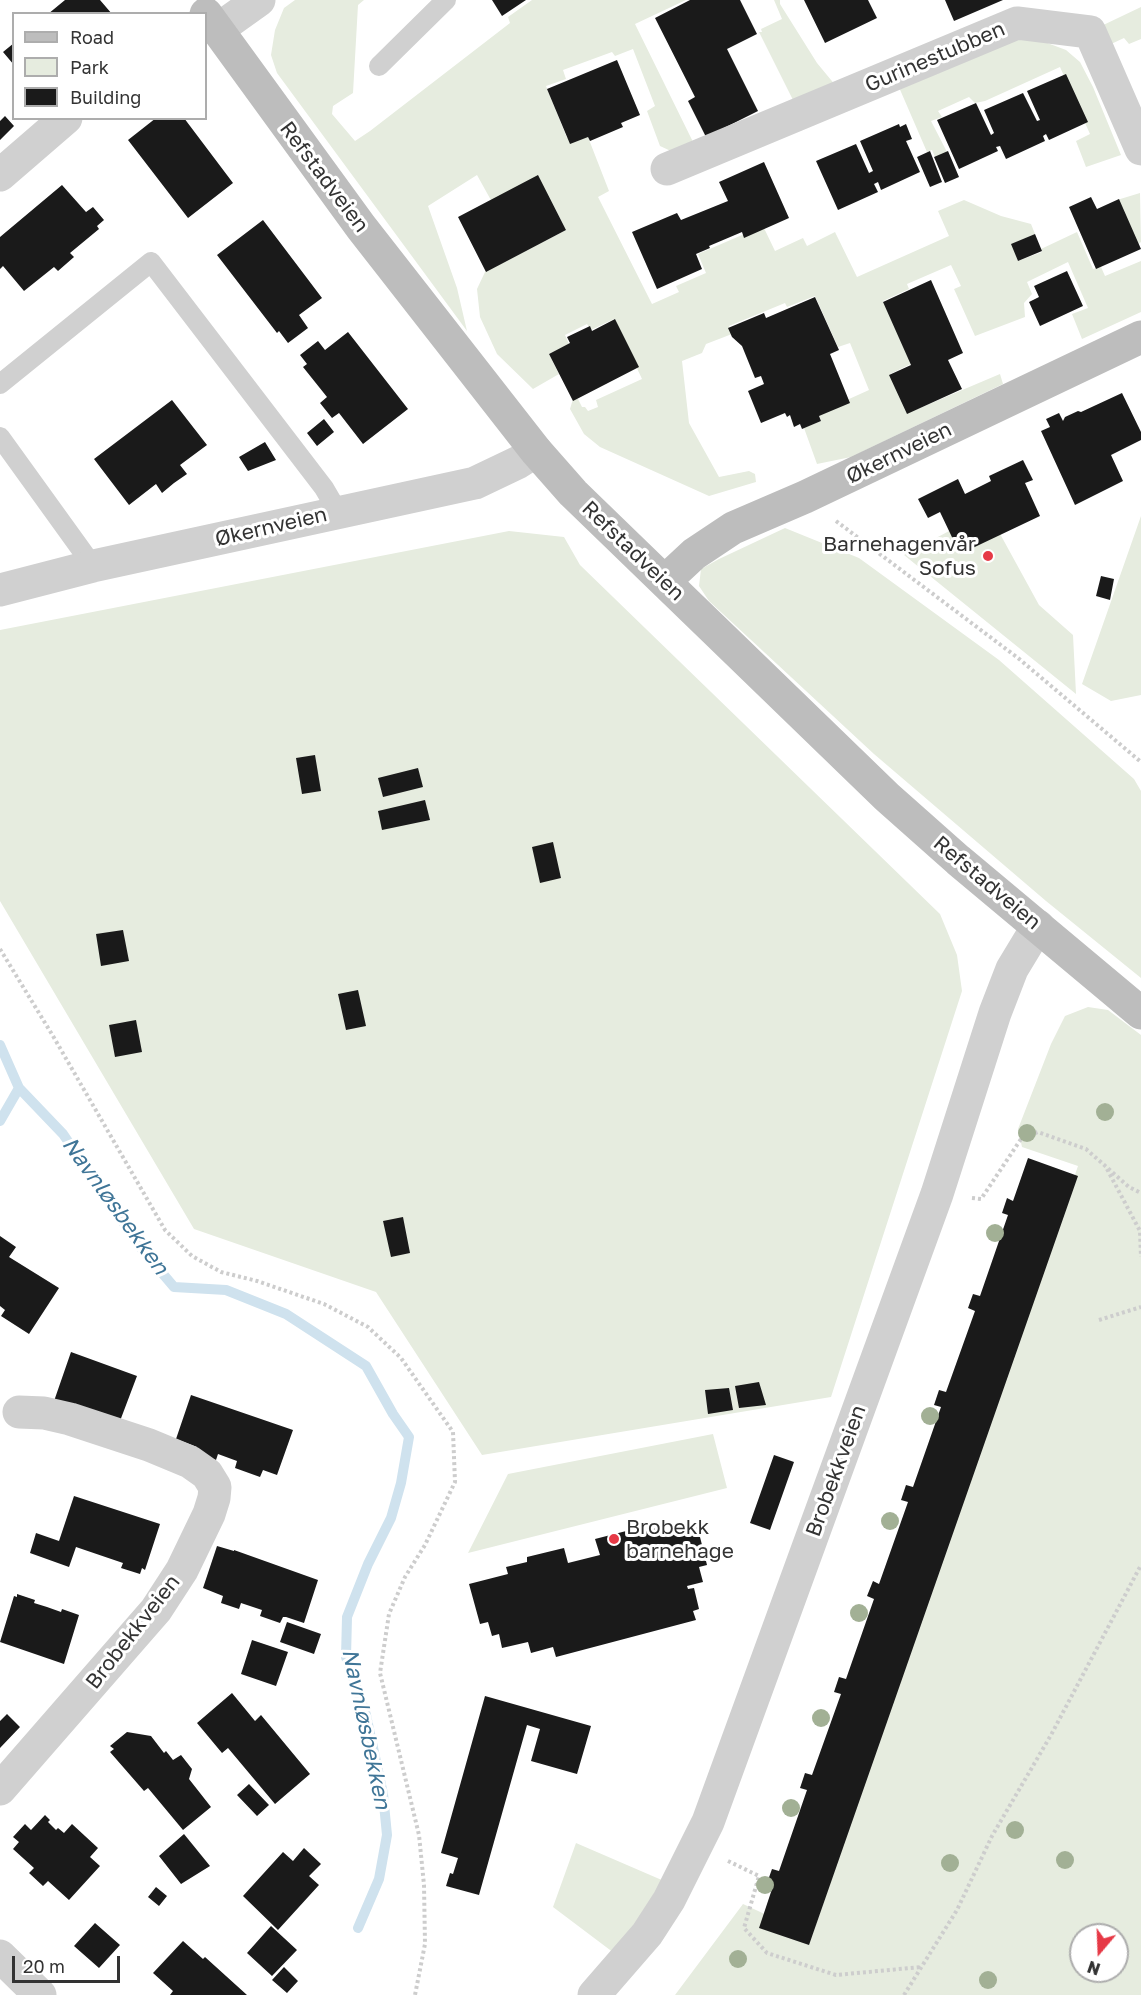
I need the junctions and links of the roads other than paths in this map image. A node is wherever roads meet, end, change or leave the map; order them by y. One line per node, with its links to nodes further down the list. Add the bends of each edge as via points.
1 (259, 0): 3 (street)
2 (446, 0): 5 (lane)
3 (207, 12)
4 (207, 18): 13 (street, Refstadveien, via 361,227)
5 (378, 66)
6 (64, 120): 9 (street)
7 (1141, 150): 8 (street, Gurinestubben, via 1090,32 1017,22)
8 (667, 169)
9 (0, 175)
10 (1141, 337): 16 (street, Økernveien, via 733,528 694,554)
11 (0, 384): 14 (lane, via 151,262 324,488)
12 (0, 437): 15 (lane)
13 (536, 451): 14 (street, Økernveien, via 475,483); 16 (street, Refstadveien, via 573,493)
14 (338, 512): 15 (street, Økernveien)
15 (93, 566): 17 (street, Økernveien)
16 (665, 581): 18 (street, Refstadveien, via 887,797)
17 (0, 591)
18 (1038, 926): 19 (street, Refstadveien); 24 (street, Brobekkveien, via 1012,969 995,1013 937,1194 708,1822 669,1900 647,1934)
19 (1141, 1013)
20 (19, 1412): 21 (street, Brobekkveien, via 70,1419 149,1445 190,1462 207,1474 215,1487 209,1514 182,1570 156,1610)
21 (0, 1789)
22 (0, 1956): 23 (street)
23 (40, 1995)
24 (594, 1995)

